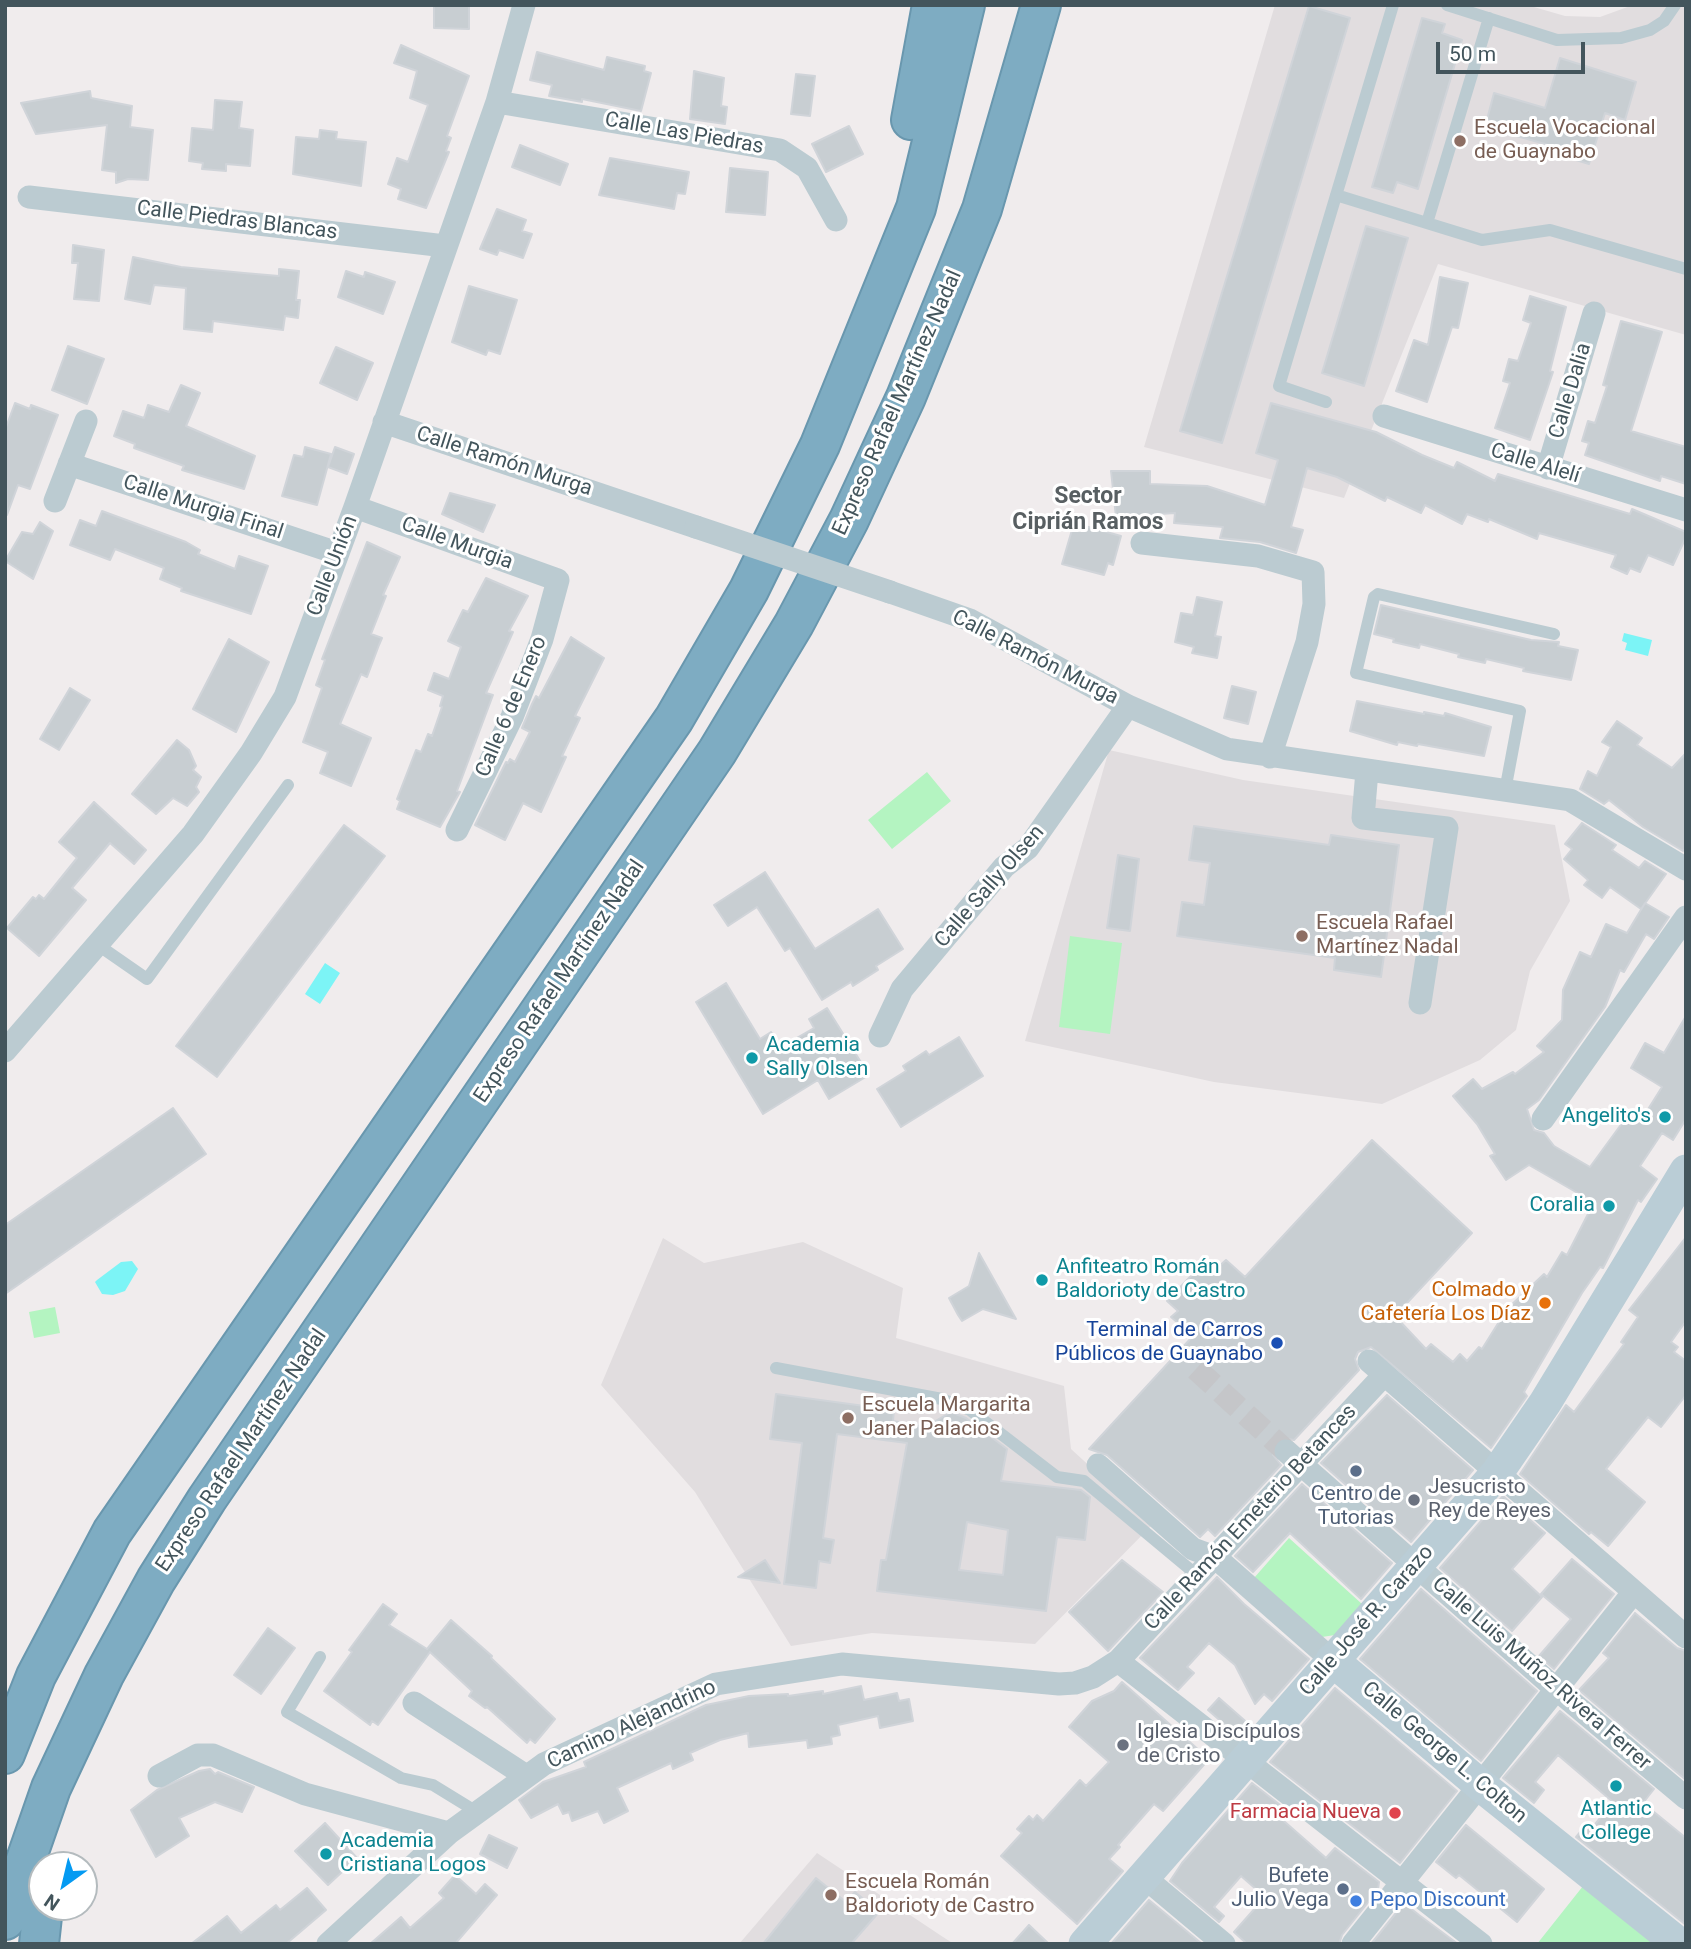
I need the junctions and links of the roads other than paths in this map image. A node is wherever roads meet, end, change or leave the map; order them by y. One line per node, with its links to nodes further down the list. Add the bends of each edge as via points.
1 (524, 5): 9 (street, Calle Unión)
2 (932, 5): 21 (highway, via 897,178 849,329)
3 (965, 5): 21 (highway, via 916,208)
4 (1041, 5): 64 (highway, Expreso Rafael Martínez Nadal, via 982,209 900,410 794,624 709,764 207,1499 104,1675)
5 (1393, 5): 10 (lane)
6 (1447, 5): 8 (lane)
7 (1675, 5): 8 (lane, via 1664,21 1650,30 1621,38 1557,40)
8 (1489, 18): 13 (lane)
9 (497, 102): 12 (street, Calle Las Piedras, via 780,150 807,168); 14 (street, Calle Unión)
10 (1336, 195): 13 (lane); 17 (lane, via 1279,386)
11 (29, 197): 14 (street, Calle Piedras Blancas)
12 (836, 220)
13 (1427, 223): 15 (lane, via 1482,240 1550,230)
14 (445, 246): 20 (street, Calle Unión)
15 (1686, 269)
16 (1594, 313): 23 (street, Calle Dalia)
17 (1326, 402)
18 (1384, 416): 23 (street, Calle Alelí)
19 (86, 421): 22 (street)
20 (384, 422): 25 (street, Calle Unión); 31 (street, Calle Ramón Murga, bridge, via 970,620)
21 (820, 445): 59 (highway, via 749,590 674,719 112,1532 36,1676)
22 (69, 464): 24 (street); 28 (street, Calle Murgia Final)
23 (1548, 468): 26 (street, Calle Alelí)
24 (55, 501)
25 (355, 507): 28 (street, Calle Unión); 29 (street, Calle Murgia)
26 (1686, 510)
27 (1142, 543): 32 (street, via 1258,556 1313,572 1314,604 1307,642)
28 (337, 553): 39 (street, Calle Unión, via 285,697 251,753 193,834)
29 (558, 580): 36 (street, Calle 6 de Enero, via 542,639 512,717)
30 (1555, 634): 35 (lane, via 1378,594 1374,597 1356,673 1520,711)
31 (1128, 706): 32 (street, Calle Ramón Murga, via 1227,750); 41 (street, Calle Sally Olsen, via 1028,848 1004,867 902,989)
32 (1270, 757): 33 (street, Calle Ramón Murga)
33 (1367, 771): 35 (street, Calle Ramón Murga); 40 (street, via 1363,818 1447,828)
34 (288, 785): 39 (lane, via 147,979)
35 (1505, 791): 37 (street, Calle Ramón Murga, via 1570,800)
36 (457, 830)
37 (1686, 869)
38 (1686, 917): 43 (street)
39 (98, 945): 42 (street, Calle Unión)
40 (1420, 1003)
41 (880, 1036)
42 (5, 1051)
43 (1543, 1119)
44 (1686, 1171): 48 (street, Calle José R. Carazo, via 1545,1404)
45 (776, 1368): 51 (lane, via 942,1399 970,1410 1057,1477 1084,1481)
46 (1294, 1458): 48 (street, Calle Ramón Emeterio Betances, via 1376,1368); 49 (street, Calle Ramón Emeterio Betances); 50 (street, Calle Luis Muñoz Rivera Ferrer)
47 (1098, 1465): 49 (street, Calle George L. Colton, via 1193,1549)
48 (1497, 1473): 50 (street, Calle José R. Carazo); 52 (street)
49 (1215, 1558): 51 (street, Calle Ramón Emeterio Betances); 55 (street, Calle George L. Colton)
50 (1416, 1566): 55 (street, Calle José R. Carazo); 57 (street, Calle Luis Muñoz Rivera Ferrer)
51 (1198, 1576): 56 (street, Calle Ramón Emeterio Betances)
52 (1633, 1593): 53 (street); 57 (street)
53 (1686, 1637)
54 (320, 1657): 66 (lane, via 287,1712 401,1778 433,1785)
55 (1332, 1660): 60 (street, Calle José R. Carazo); 63 (street, Calle George L. Colton)
56 (1118, 1661): 60 (street); 62 (street, Camino Alejandrino, via 1075,1683 842,1664 716,1684)
57 (1556, 1689): 63 (street); 65 (street, Calle Luis Muñoz Rivera Ferrer)
58 (414, 1703): 62 (street)
59 (5, 1754)
60 (1245, 1761): 69 (street, Calle José R. Carazo); 70 (street)
61 (159, 1776): 67 (street, via 198,1755 213,1755 305,1794)
62 (526, 1776): 66 (street, Camino Alejandrino)
63 (1479, 1784): 70 (street); 79 (street, Calle George L. Colton)
64 (51, 1788): 68 (highway); 71 (highway, Expreso Rafael Martínez Nadal)
65 (1686, 1798)
66 (477, 1811): 67 (street, Camino Alejandrino)
67 (449, 1833): 74 (street, Camino Alejandrino)
68 (48, 1851)
69 (1144, 1877): 75 (street, Calle José R. Carazo); 76 (street)
70 (1402, 1882): 77 (street); 78 (street)
71 (5, 1920)
72 (41, 1921): 73 (highway)
73 (39, 1944)
74 (328, 1944)
75 (1085, 1944)
76 (1224, 1944)
77 (1353, 1944)
78 (1481, 1944)
79 (1679, 1944)

